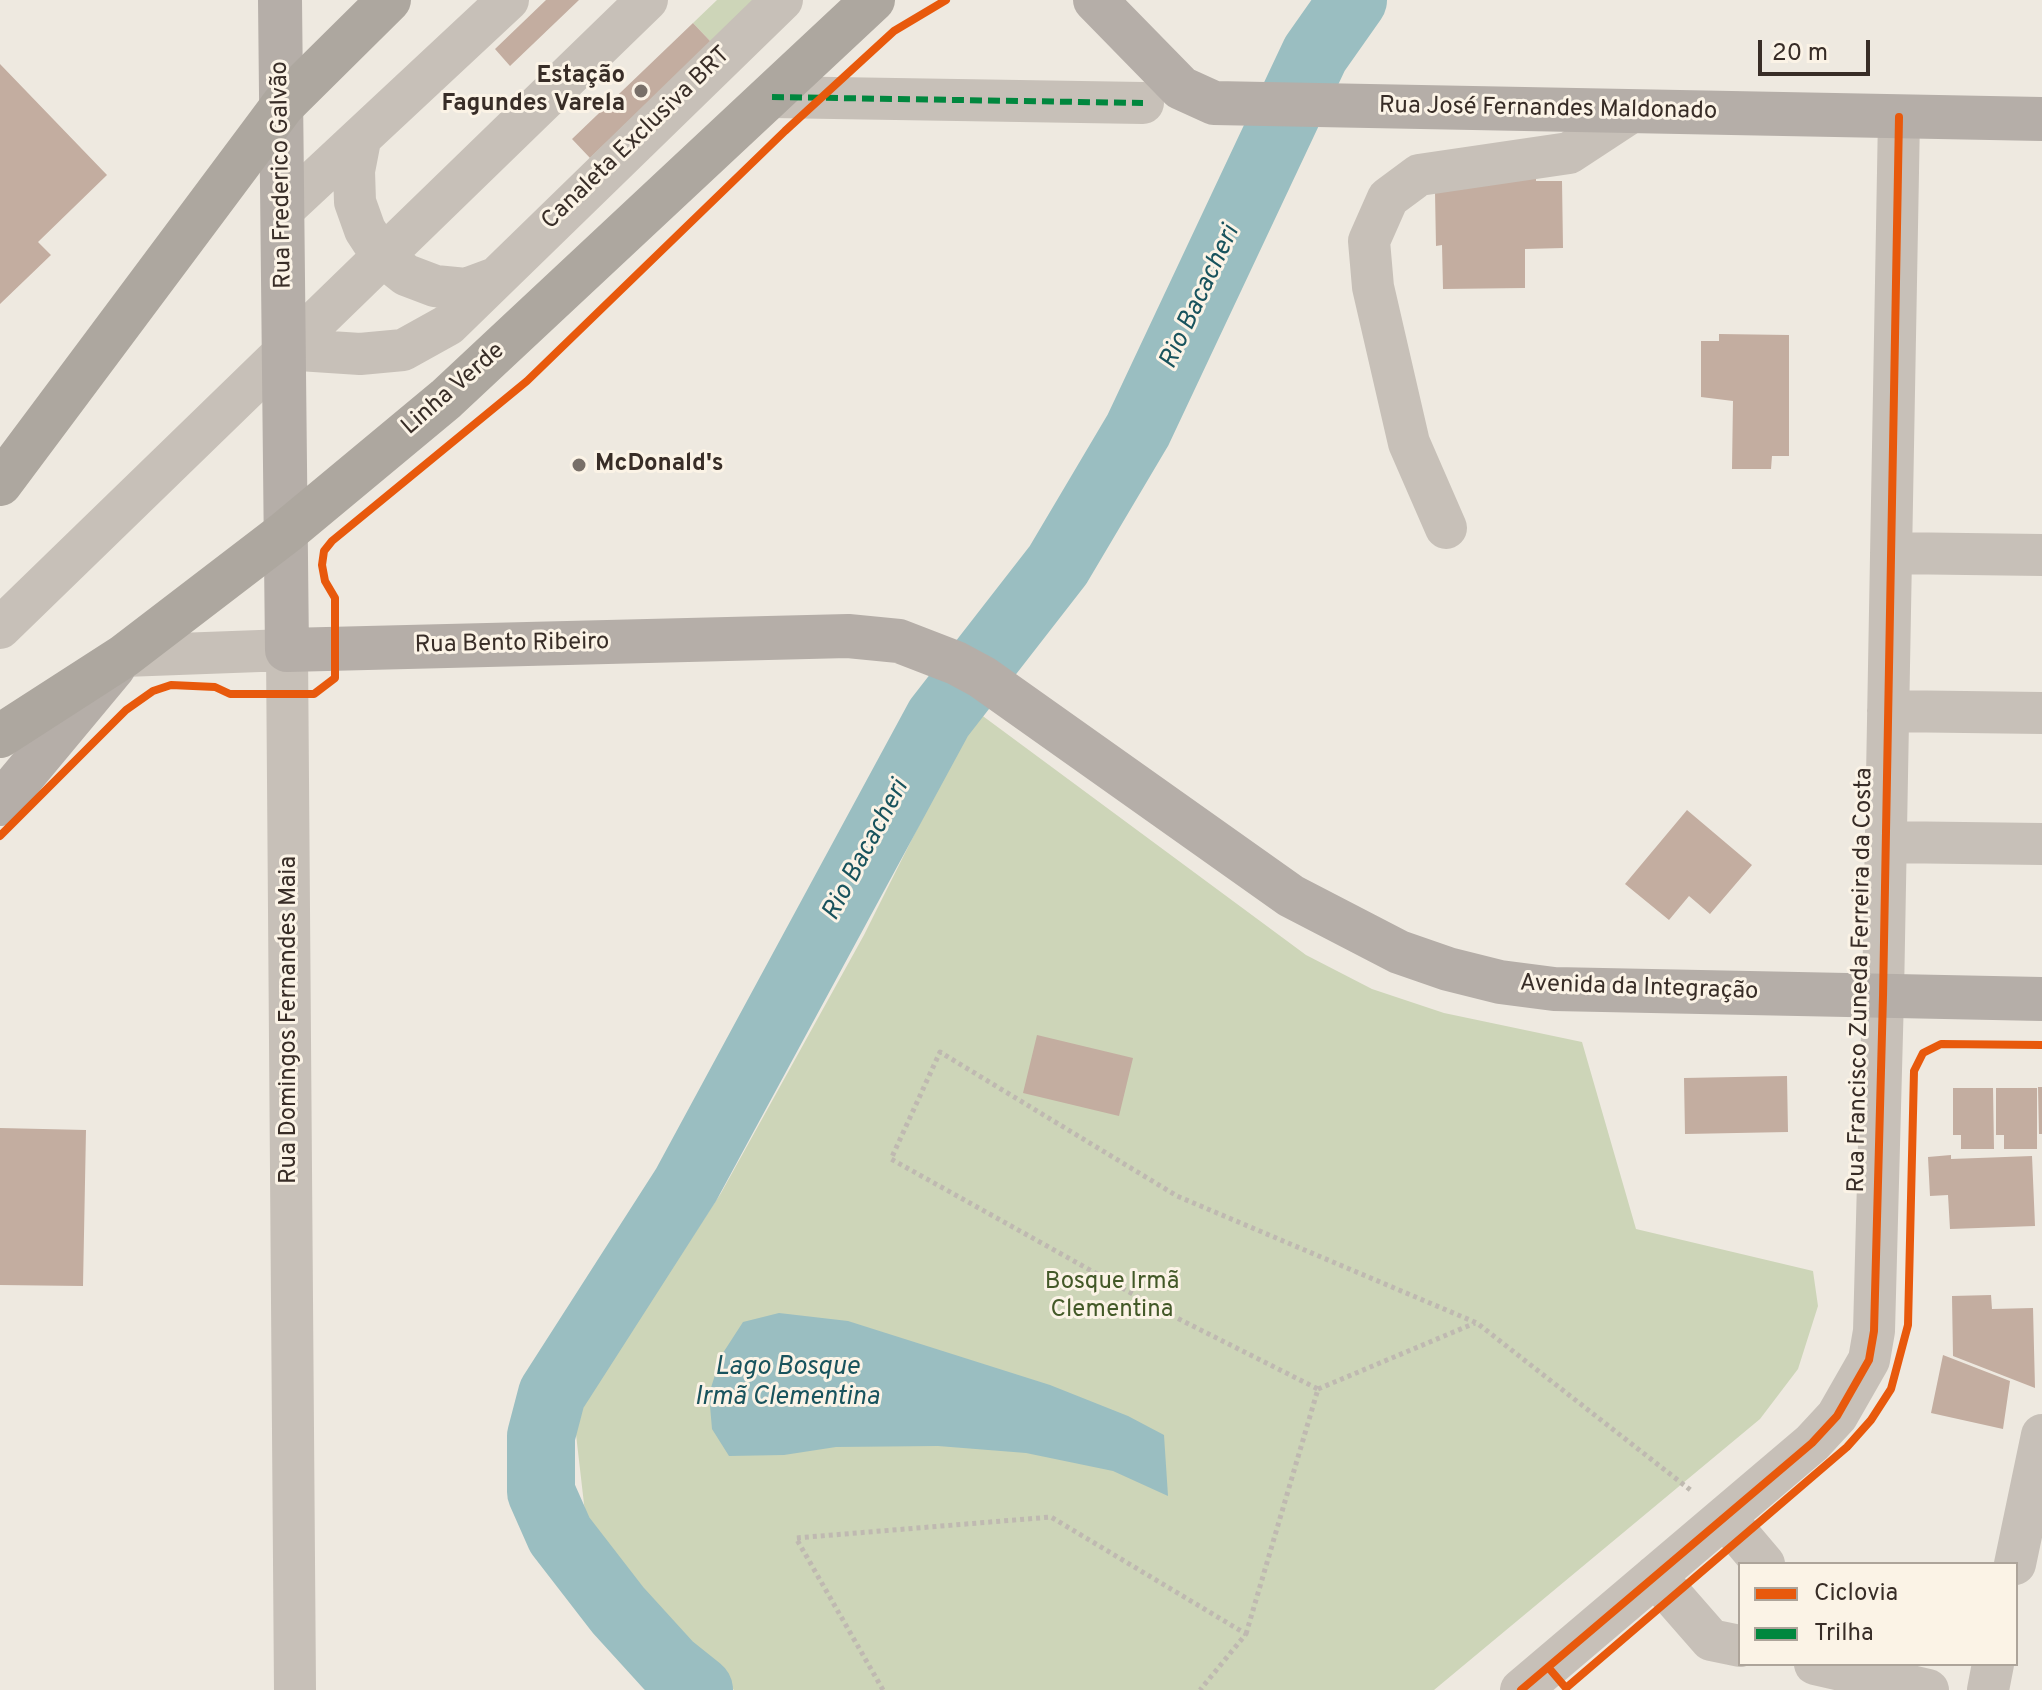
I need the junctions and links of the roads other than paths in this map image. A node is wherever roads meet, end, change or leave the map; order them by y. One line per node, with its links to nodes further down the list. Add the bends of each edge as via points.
1 (280, 0): 10 (main road, Rua Frederico Galvão)
2 (389, 0): 10 (highway)
3 (508, 0): 14 (street)
4 (647, 0): 16 (street)
5 (782, 0): 17 (street, Canaleta Exclusiva BRT)
6 (873, 0): 8 (highway, Linha Verde)
7 (1095, 0): 11 (main road, Rua José Fernandes Maldonado, via 1181,88 1214,103)
8 (772, 97): 9 (street); 23 (highway, Linha Verde, via 509,343)
9 (1143, 103)
10 (283, 105): 15 (main road, Rua Frederico Galvão); 19 (highway)
11 (1633, 111): 12 (main road, Rua José Fernandes Maldonado); 22 (street, via 1569,153 1419,175 1388,198 1369,241 1373,287 1409,443)
12 (1899, 117): 13 (main road, Rua José Fernandes Maldonado); 24 (street, Rua Francisco Zuneda Ferreira da Costa)
13 (2042, 119)
14 (360, 140): 15 (street); 16 (street, via 355,202)
15 (284, 209): 18 (main road, Rua Frederico Galvão)
16 (382, 256): 17 (street, via 406,275 435,286 466,289); 18 (street)
17 (493, 279): 18 (street, Canaleta Exclusiva BRT, via 448,325 403,350 360,354)
18 (284, 349): 23 (main road, Rua Domingos Fernandes Maia); 26 (street)
19 (75, 386): 20 (main road); 21 (highway)
20 (0, 460)
21 (0, 484)
22 (1446, 528)
23 (286, 532): 28 (main road, Rua Domingos Fernandes Maia); 29 (highway, Linha Verde)
24 (1891, 553): 25 (street); 30 (street, Rua Francisco Zuneda Ferreira da Costa)
25 (2042, 555)
26 (0, 628)
27 (899, 641): 28 (main road, Rua Bento Ribeiro, via 848,636); 36 (main road, Avenida da Integração, via 956,663 1006,693 1291,896 1399,952 1500,982 1554,989)
28 (287, 650): 29 (street, Rua Bento Ribeiro); 47 (street, Rua Domingos Fernandes Maia)
29 (124, 656): 32 (highway, Linha Verde); 33 (main road)
30 (1888, 711): 31 (street); 34 (street, Rua Francisco Zuneda Ferreira da Costa)
31 (2042, 713)
32 (0, 736)
33 (0, 804)
34 (1886, 842): 35 (street); 36 (street, Rua Francisco Zuneda Ferreira da Costa)
35 (2042, 844)
36 (1883, 996): 37 (main road, Avenida da Integração); 39 (street, Rua Francisco Zuneda Ferreira da Costa, via 1869,1360 1837,1416)
37 (2042, 999)
38 (2042, 1435): 41 (street)
39 (1725, 1518): 40 (street); 42 (street, Rua Francisco Zuneda Ferreira da Costa)
40 (1762, 1562)
41 (2015, 1562)
42 (1655, 1576): 43 (street, via 1711,1640); 48 (street, Rua Francisco Zuneda Ferreira da Costa)
43 (1738, 1646)
44 (1830, 1666): 46 (street)
45 (1993, 1666): 50 (street)
46 (1852, 1669): 49 (street)
47 (295, 1690)
48 (1521, 1690)
49 (1928, 1690)
50 (1988, 1690)

